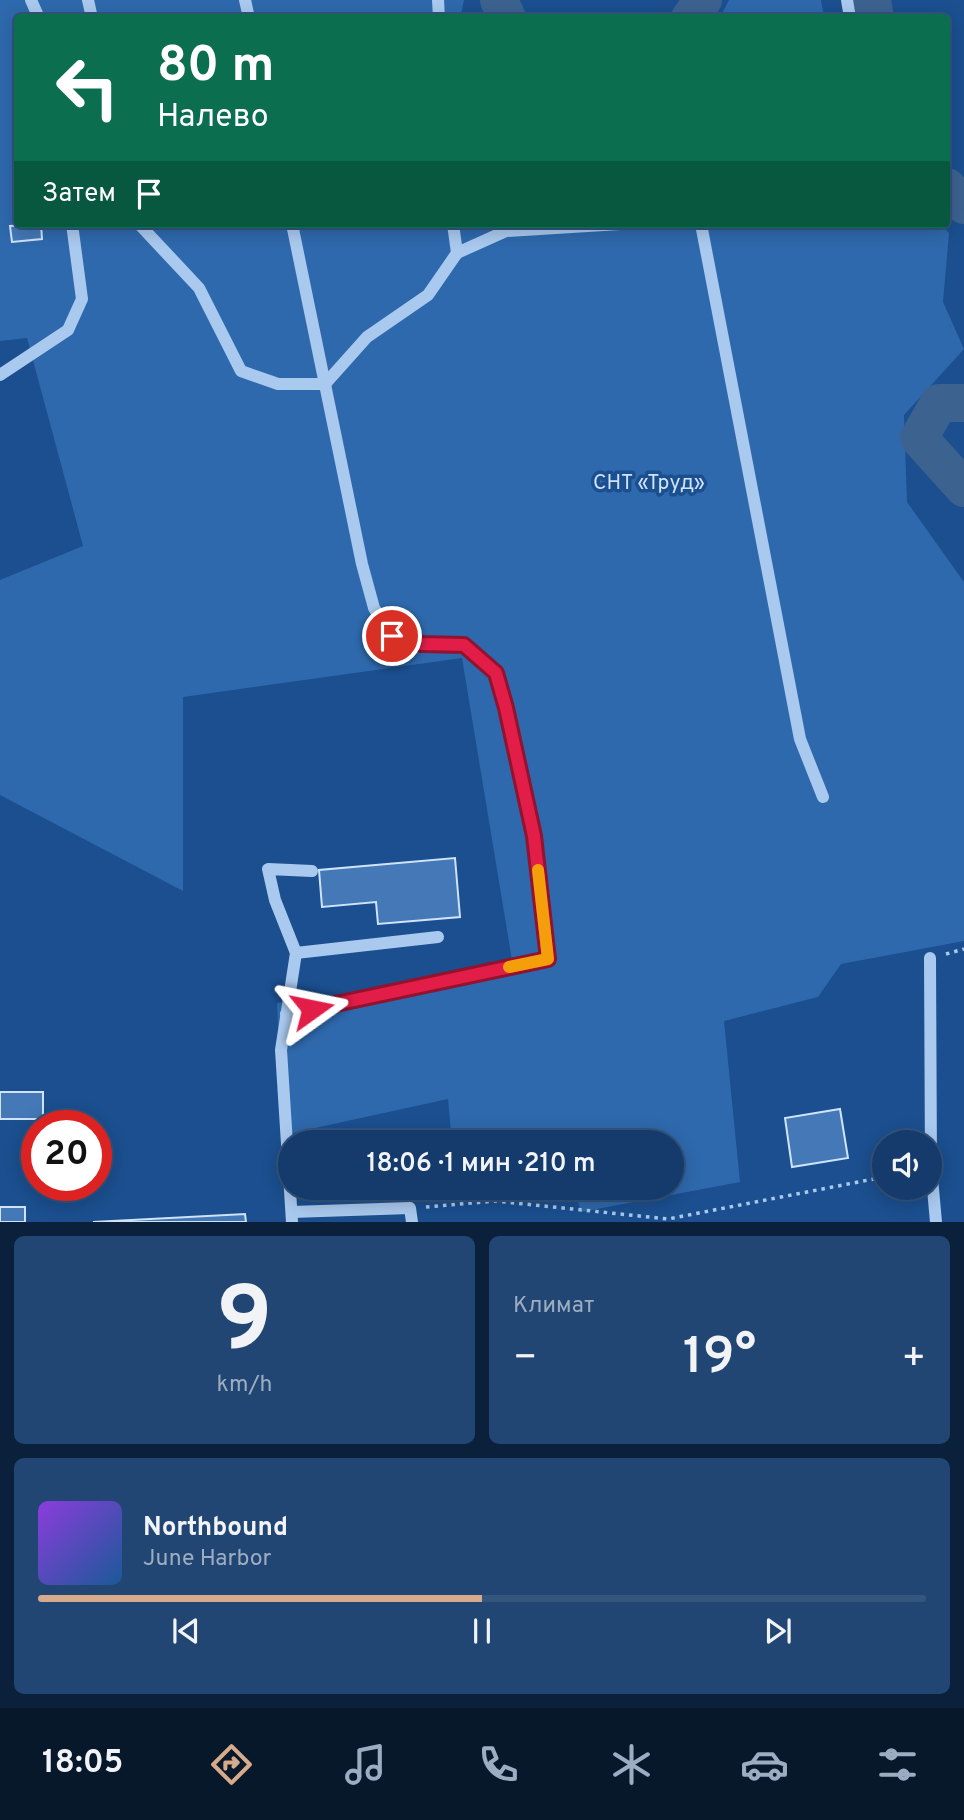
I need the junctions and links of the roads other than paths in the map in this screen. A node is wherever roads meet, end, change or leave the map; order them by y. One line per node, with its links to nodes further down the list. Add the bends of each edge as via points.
1 (73, 228): 8 (street, via 82,299 68,330)
2 (143, 228): 9 (street, via 199,288 241,371 278,384)
3 (293, 228): 9 (street)
4 (454, 228): 7 (street)
5 (555, 228): 7 (street, via 506,231)
6 (702, 228): 10 (street, via 800,739)
7 (457, 253): 9 (street, via 428,295 367,337)
8 (0, 375)
9 (325, 384): 15 (street, via 374,608 392,636 422,644 464,645 496,673 534,836 548,959)
10 (823, 797)
11 (312, 871): 13 (street, via 268,869)
12 (438, 937): 13 (street)
13 (296, 953): 15 (street)
14 (930, 958): 18 (street, via 931,1167)
15 (286, 1014): 17 (street, via 281,1050)
16 (411, 1215): 17 (street)
17 (292, 1217)
18 (936, 1222)

